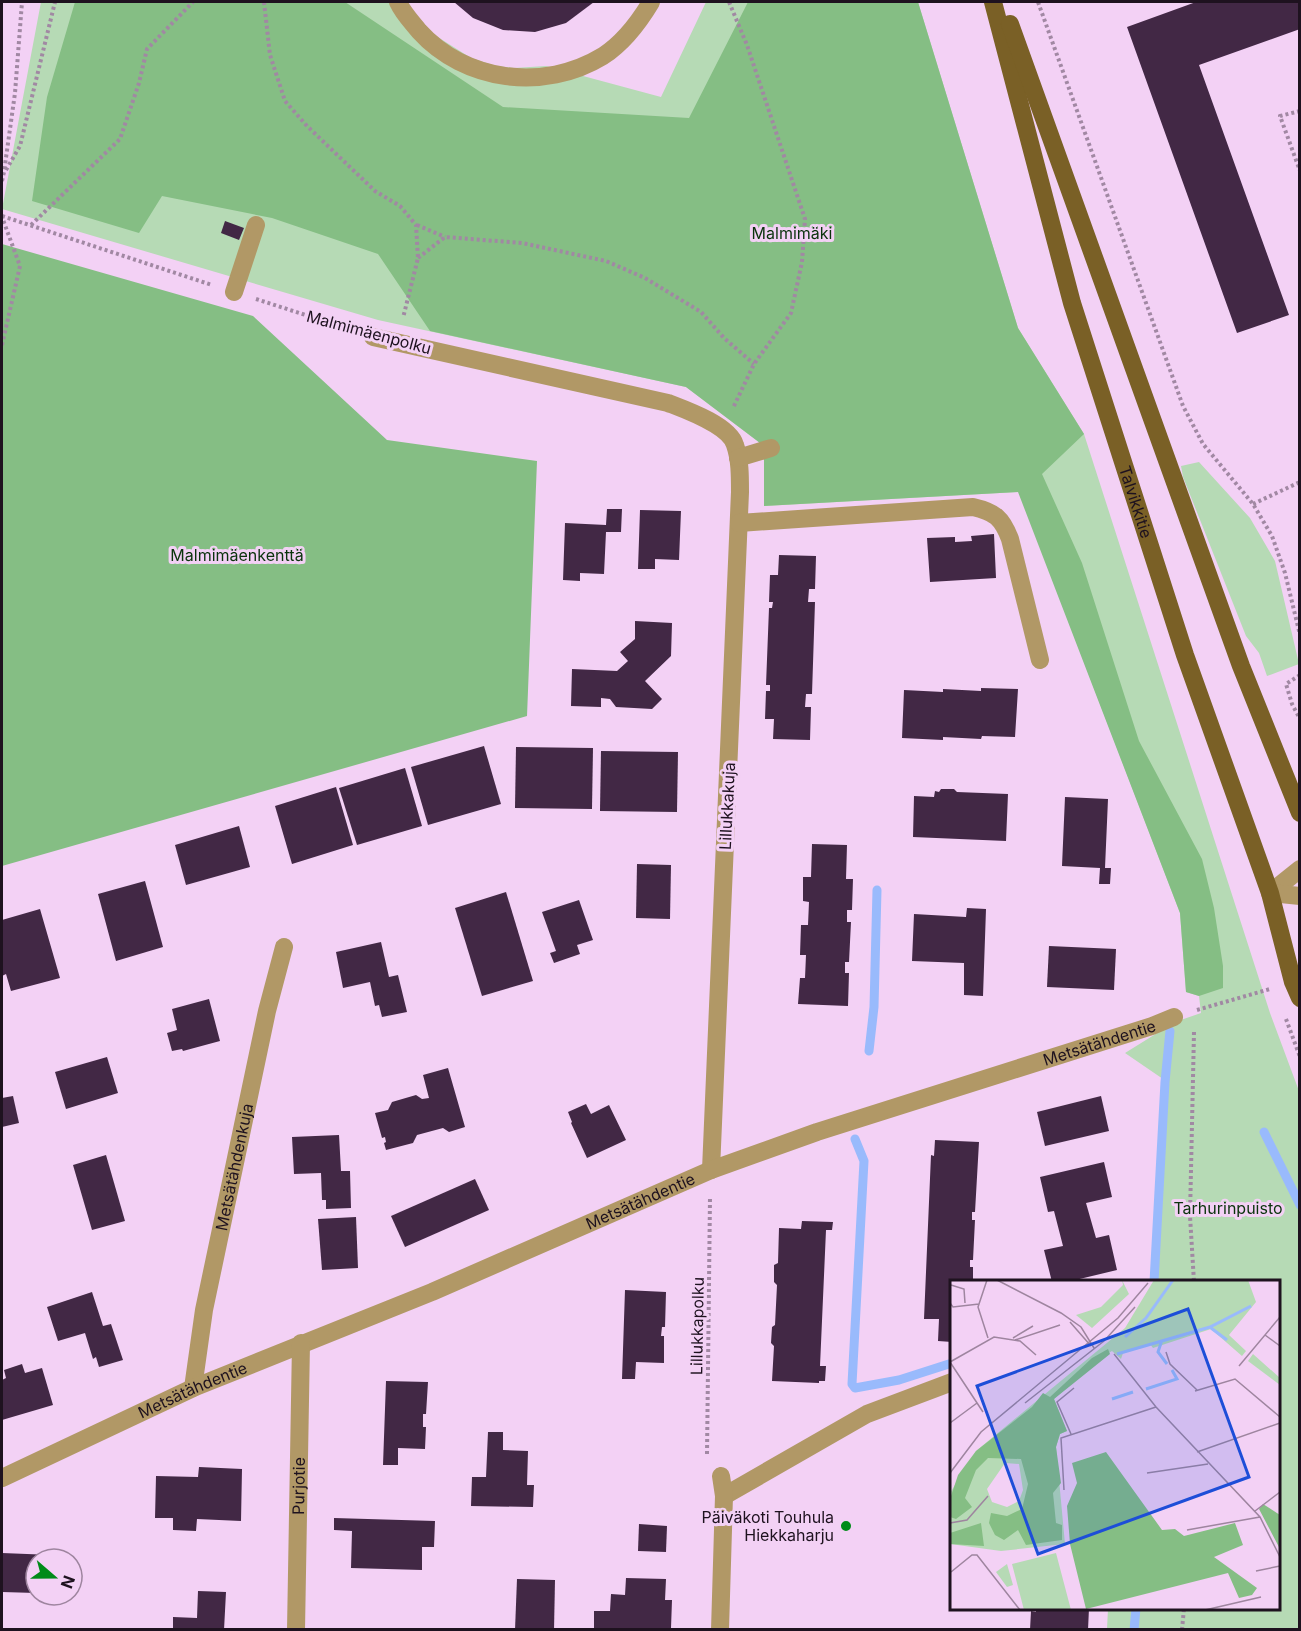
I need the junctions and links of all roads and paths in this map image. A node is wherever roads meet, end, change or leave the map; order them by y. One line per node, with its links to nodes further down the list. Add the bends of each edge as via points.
1 (22, 2): 13 (path)
2 (55, 2): 13 (path, via 20,146)
3 (193, 2): 16 (path, via 147,49 140,83 120,139)
4 (264, 2): 18 (path, via 270,55 285,101 306,126 375,191 400,206)
5 (398, 2): 6 (street, via 433,46 452,59 472,69 516,78 562,74 603,55 637,25)
6 (651, 2)
7 (729, 2): 25 (path, via 806,219 791,313)
8 (993, 2): 37 (main road, Talvikkitie, via 1072,303 1185,655)
9 (1002, 2): 35 (main road, via 1241,666)
10 (1038, 2): 29 (path, via 1183,406 1203,444)
11 (1299, 111): 12 (path, via 1280,116)
12 (1299, 171)
13 (4, 172): 14 (path)
14 (2, 181)
15 (2, 216): 16 (path, Malmimäenpolku); 24 (path, via 20,266)
16 (31, 225): 21 (path, Malmimäenpolku)
17 (256, 225): 21 (street)
18 (416, 225): 19 (path); 20 (path)
19 (445, 237): 20 (path); 25 (path, via 522,243 606,261 645,278 701,312 723,338)
20 (418, 258): 23 (path)
21 (234, 292): 22 (path, Malmimäenpolku)
22 (373, 337): 23 (street, Malmimäenpolku)
23 (398, 342): 26 (street, Malmimäenpolku, via 668,403 695,413)
24 (2, 345)
25 (754, 364): 26 (path)
26 (732, 443): 27 (street); 30 (street, Lillukkakuja, via 740,492)
27 (771, 448)
28 (1299, 482): 29 (path)
29 (1253, 504): 31 (path, via 1272,536 1285,573)
30 (739, 523): 32 (street, via 973,507 987,510 1003,521 1010,539); 43 (street, Lillukkakuja)
31 (1299, 635)
32 (1040, 660)
33 (1299, 675): 34 (path, via 1286,684)
34 (1299, 718)
35 (1299, 813)
36 (1299, 869): 37 (street)
37 (1270, 893): 38 (street); 40 (main road, Talvikkitie)
38 (1299, 896)
39 (284, 947): 47 (street, Metsätähdenkuja, via 204,1310)
40 (1296, 990): 41 (path, Metsätähdentie)
41 (1194, 1011): 42 (path, Metsätähdentie); 44 (path)
42 (1174, 1017): 43 (street, Metsätähdentie)
43 (711, 1170): 45 (street, Metsätähdentie, via 432,1292); 48 (path, Lillukkapolku, via 707,1457)
44 (1194, 1280)
45 (301, 1343): 47 (street, Metsätähdentie); 52 (street, Purjotie)
46 (950, 1382): 50 (street, via 867,1414)
47 (193, 1388): 49 (street, Metsätähdentie)
48 (721, 1476): 50 (street)
49 (2, 1478)
50 (724, 1496): 53 (street)
51 (1184, 1610): 54 (path)
52 (296, 1629)
53 (720, 1629)
54 (1182, 1629)

